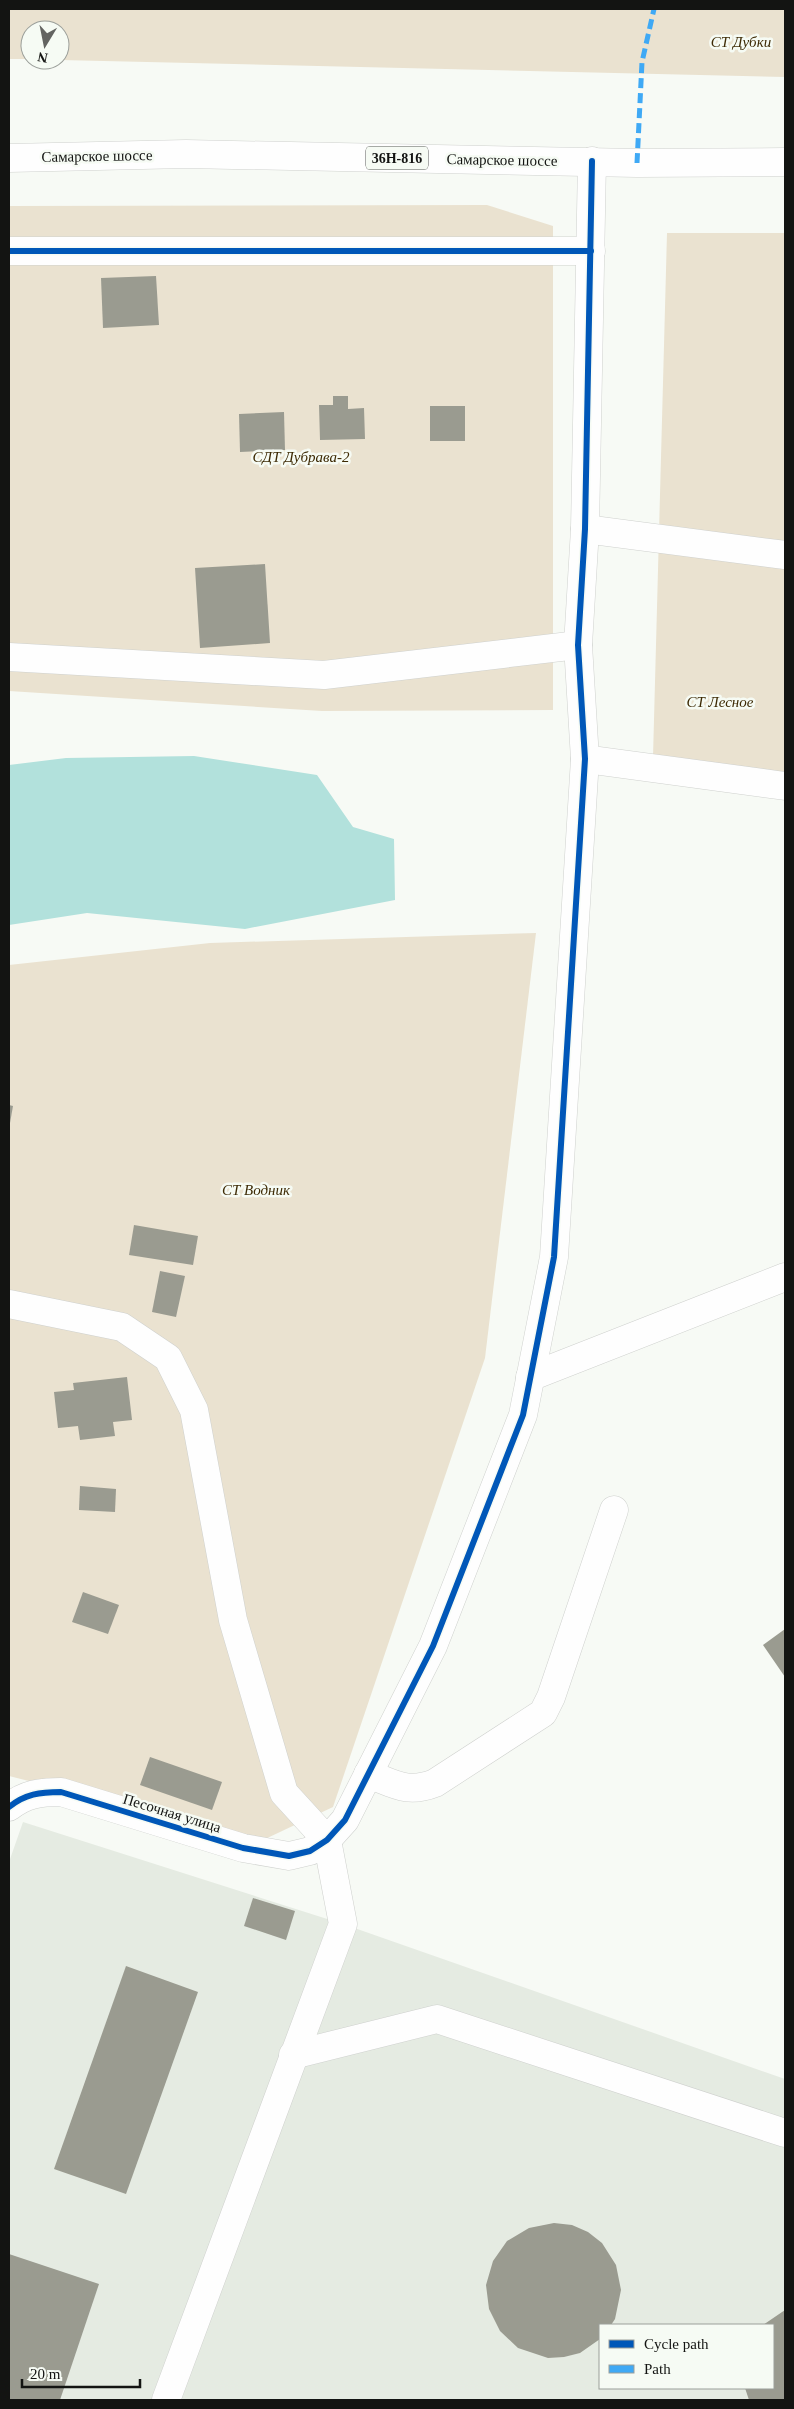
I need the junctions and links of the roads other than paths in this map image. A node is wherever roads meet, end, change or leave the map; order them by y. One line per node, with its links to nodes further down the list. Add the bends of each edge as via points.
1 (9, 158): 2 (street, Самарское шоссе / 36Н-816, via 186,154)
2 (592, 161): 3 (street, Самарское шоссе / 36Н-816); 5 (street, Песочная улица)
3 (785, 162)
4 (9, 251): 5 (street)
5 (591, 251): 6 (street, Песочная улица)
6 (585, 529): 7 (street); 8 (street, Песочная улица)
7 (785, 555)
8 (578, 645): 9 (street, via 324,675); 10 (street, Песочная улица)
9 (9, 657)
10 (585, 758): 11 (street); 14 (street, Песочная улица, via 554,1257)
11 (785, 786)
12 (785, 1276): 14 (street)
13 (9, 1304): 18 (street, via 122,1327 168,1358 194,1410 233,1620 284,1792)
14 (530, 1377): 16 (street, Песочная улица, via 523,1415 433,1646)
15 (614, 1510): 16 (street, via 551,1698 543,1712 435,1783 419,1789 402,1787)
16 (368, 1774): 18 (street, Песочная улица, via 345,1820)
17 (9, 1807): 18 (street, Песочная улица, via 21,1798 41,1792 61,1792 244,1848 289,1856 310,1851)
18 (327, 1840): 19 (street, via 343,1924)
19 (293, 2055): 20 (street, via 437,2018); 21 (street)
20 (785, 2133)
21 (166, 2400)

